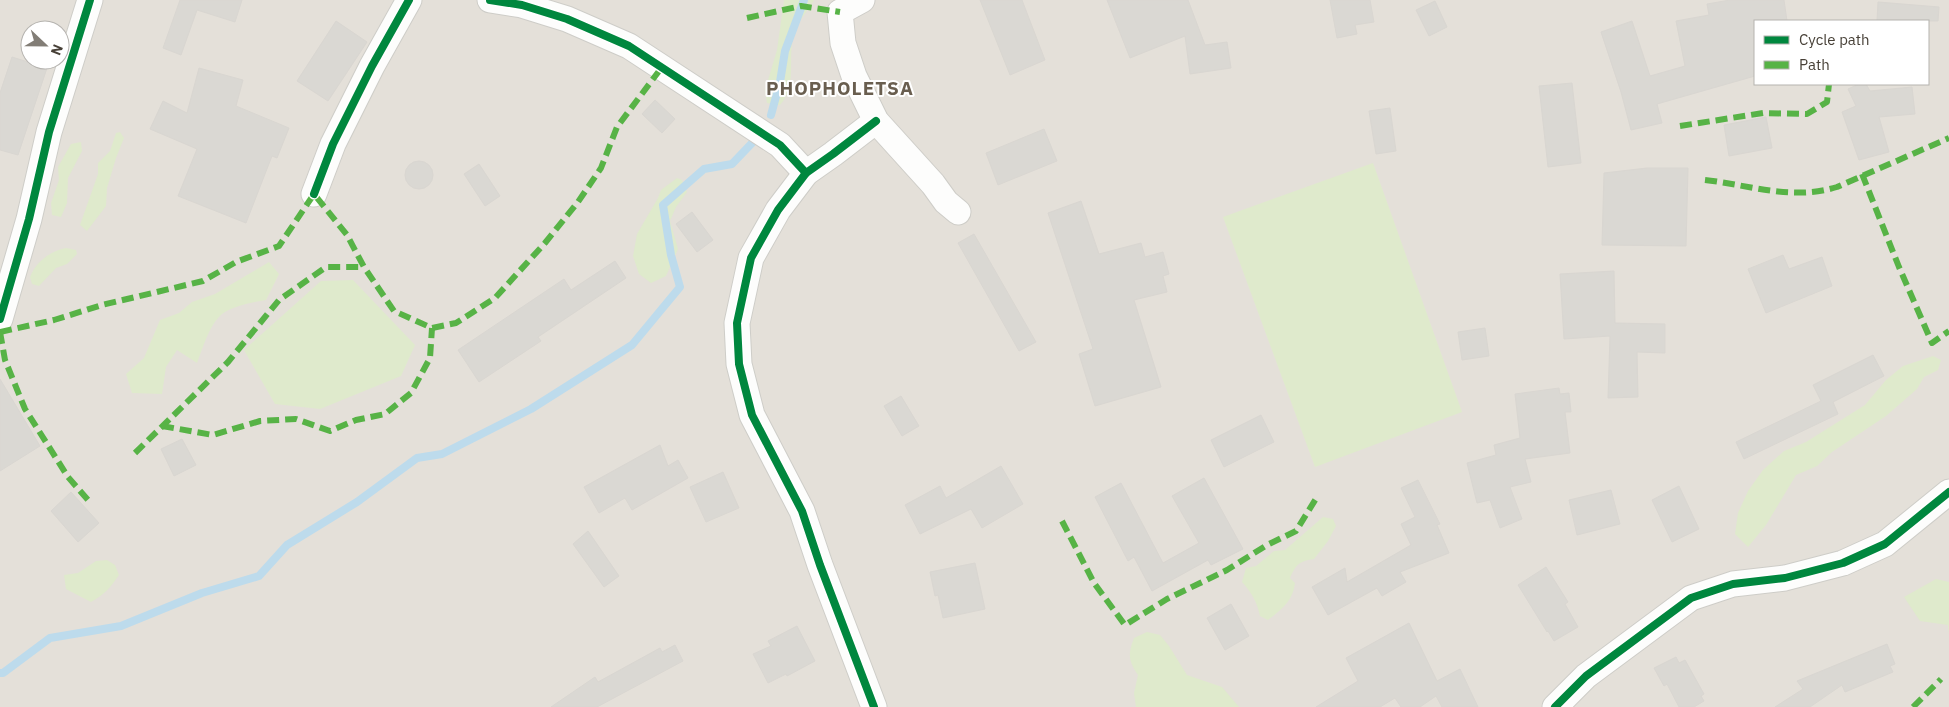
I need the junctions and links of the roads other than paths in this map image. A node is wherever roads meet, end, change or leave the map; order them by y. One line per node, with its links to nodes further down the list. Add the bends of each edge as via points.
1 (90, 0): 10 (street, via 49,132 29,219)
2 (409, 0): 8 (street, via 333,144)
3 (490, 0): 7 (street, via 522,5 567,19 630,46 780,145)
4 (862, 0): 5 (street)
5 (837, 6): 6 (street, via 843,43 854,76)
6 (876, 121): 7 (street); 9 (street)
7 (806, 172): 12 (street, via 778,210 751,258 737,322 739,364 752,416 802,511)
8 (314, 194)
9 (958, 212)
10 (0, 319)
11 (1949, 492): 13 (street, via 1885,544 1843,563 1785,578 1733,584 1691,598 1586,676)
12 (874, 707)
13 (1555, 707)

